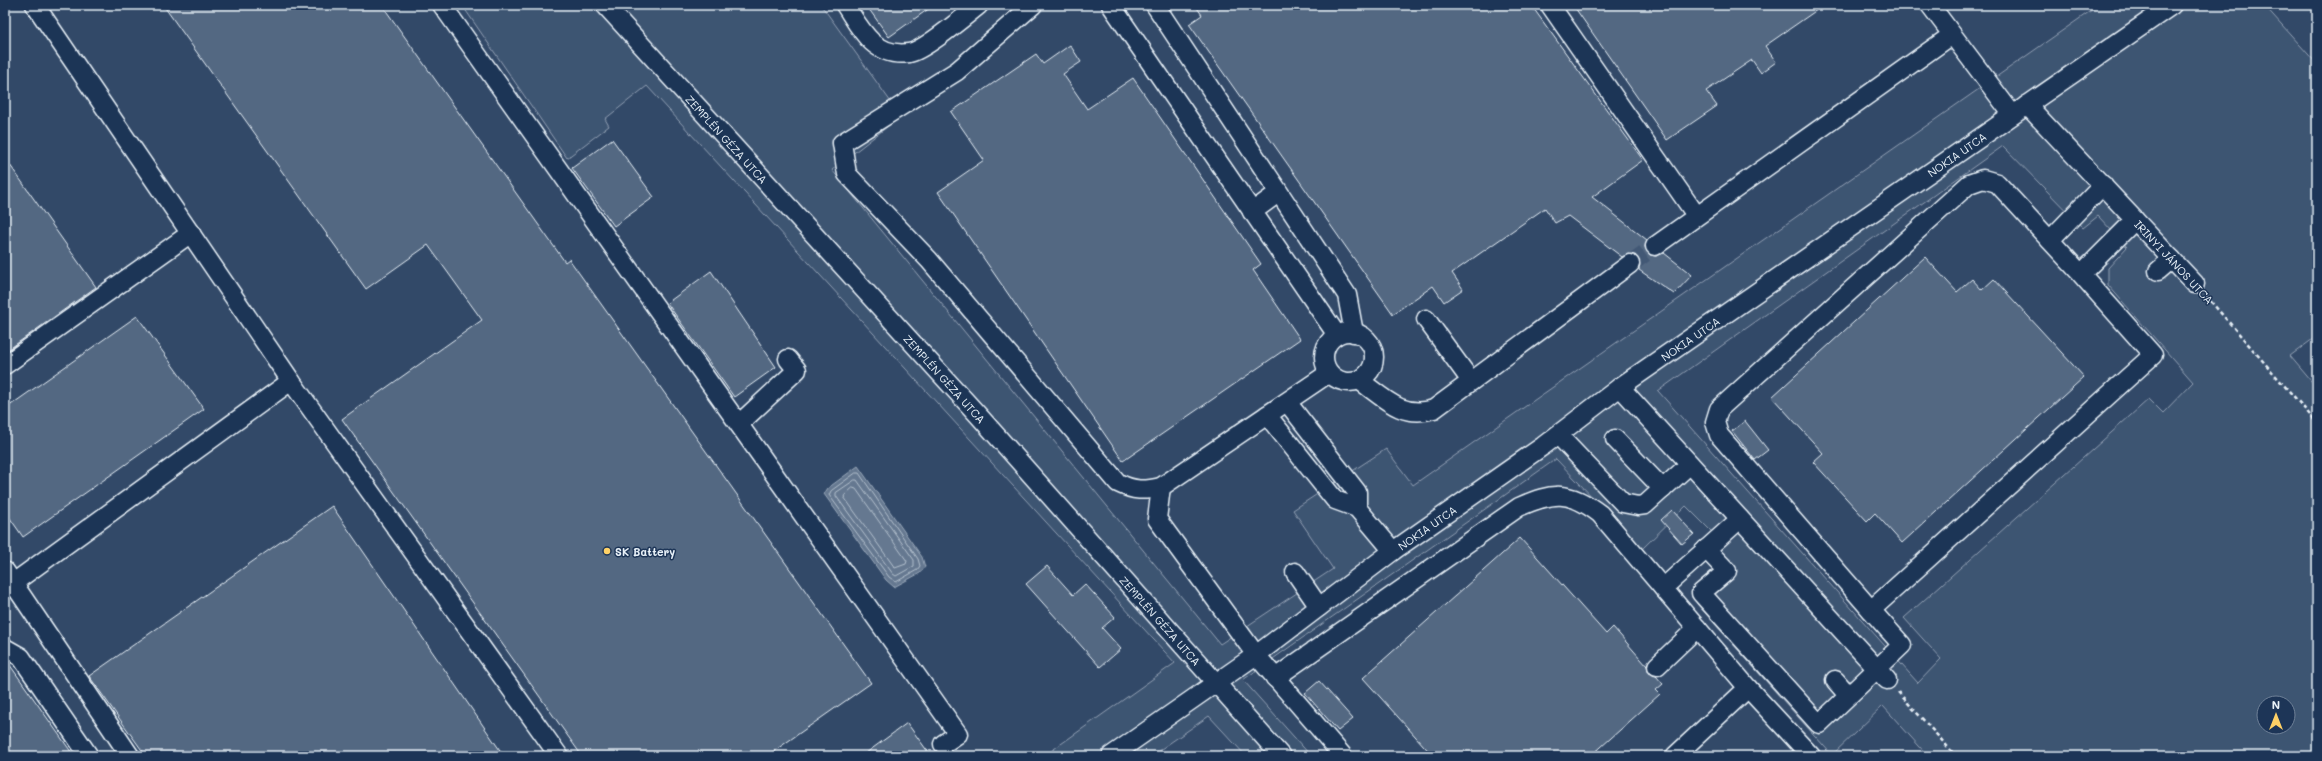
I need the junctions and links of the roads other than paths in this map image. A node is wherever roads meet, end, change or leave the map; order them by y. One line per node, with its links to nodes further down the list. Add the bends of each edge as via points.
1 (35, 5): 19 (street)
2 (442, 5): 38 (street)
3 (605, 5): 60 (street, ZEMPLÉN GÉZA UTCA)
4 (845, 5): 5 (street, via 872,42 884,50 910,53)
5 (979, 5)
6 (1033, 5): 42 (street, via 957,71 842,143 847,174 929,260 1118,483 1143,491)
7 (1111, 5): 16 (street)
8 (1155, 5): 15 (street)
9 (1550, 5): 17 (street)
10 (1930, 5): 12 (street, IRINYI JÁNOS UTCA)
11 (2172, 5): 13 (street, NOKIA UTCA)
12 (1952, 36): 13 (street, IRINYI JÁNOS UTCA); 17 (street)
13 (2020, 110): 14 (street, IRINYI JÁNOS UTCA); 35 (street, NOKIA UTCA)
14 (2103, 185): 18 (street, IRINYI JÁNOS UTCA); 20 (street)
15 (1278, 193): 16 (street); 28 (street, via 1348,295)
16 (1252, 212): 28 (street)
17 (1696, 215): 21 (street)
18 (2135, 220): 22 (street, IRINYI JÁNOS UTCA); 25 (street)
19 (191, 233): 30 (street); 33 (street)
20 (2050, 240): 25 (street); 52 (street, via 1997,183 1983,178 1969,184 1719,409 1715,422 1719,435)
21 (1655, 246)
22 (2172, 259): 24 (street); 26 (street, IRINYI JÁNOS UTCA)
23 (1630, 264): 34 (street)
24 (2158, 271)
25 (2081, 274): 52 (street, via 2153,355)
26 (2195, 284)
27 (1426, 319): 34 (street)
28 (1346, 334): 31 (street, via 1330,340 1325,352 1325,365); 32 (street, via 1368,340 1374,355 1371,370)
29 (788, 359): 38 (street, via 797,370)
30 (5, 365)
31 (1329, 373): 32 (street, via 1344,382); 36 (street)
32 (1359, 380): 34 (street, via 1401,410 1411,412 1434,409)
33 (290, 381): 49 (street); 66 (street)
34 (1471, 381)
35 (1620, 387): 39 (street, NOKIA UTCA); 41 (street)
36 (1287, 402): 37 (street); 44 (street, via 1357,492)
37 (1267, 415): 42 (street); 44 (street, via 1335,500)
38 (739, 424): 63 (street, via 958,734)
39 (1558, 435): 43 (street, via 1623,503 1645,505); 47 (street, NOKIA UTCA)
40 (1615, 439): 43 (street)
41 (1690, 464): 43 (street); 45 (street)
42 (1161, 487): 55 (street, via 1158,519)
43 (1663, 489)
44 (1357, 508): 47 (street)
45 (1740, 519): 46 (street); 57 (street)
46 (1706, 549): 50 (street); 62 (street, via 1732,576 1701,593 1819,724)
47 (1393, 551): 51 (street, NOKIA UTCA)
48 (1295, 572): 51 (street)
49 (8, 581): 65 (street)
50 (1663, 588): 53 (street); 58 (street, via 1600,514 1584,502 1563,496 1543,496 1519,507)
51 (1319, 607): 55 (street, NOKIA UTCA)
52 (1870, 610): 57 (street, via 1902,645)
53 (1697, 628): 56 (street); 61 (street)
54 (5, 648): 64 (street, via 21,657)
55 (1256, 655): 58 (street); 60 (street, NOKIA UTCA)
56 (1657, 666)
57 (1882, 674): 62 (street)
58 (1275, 678): 69 (street)
59 (1835, 680): 62 (street)
60 (1216, 682): 67 (street); 68 (street, ZEMPLÉN GÉZA UTCA)
61 (1748, 688): 70 (street); 71 (street)
62 (1848, 695)
63 (943, 744)
64 (89, 756)
65 (130, 756)
66 (559, 756)
67 (1111, 756)
68 (1281, 756)
69 (1343, 756)
70 (1675, 756)
71 (1811, 756)

